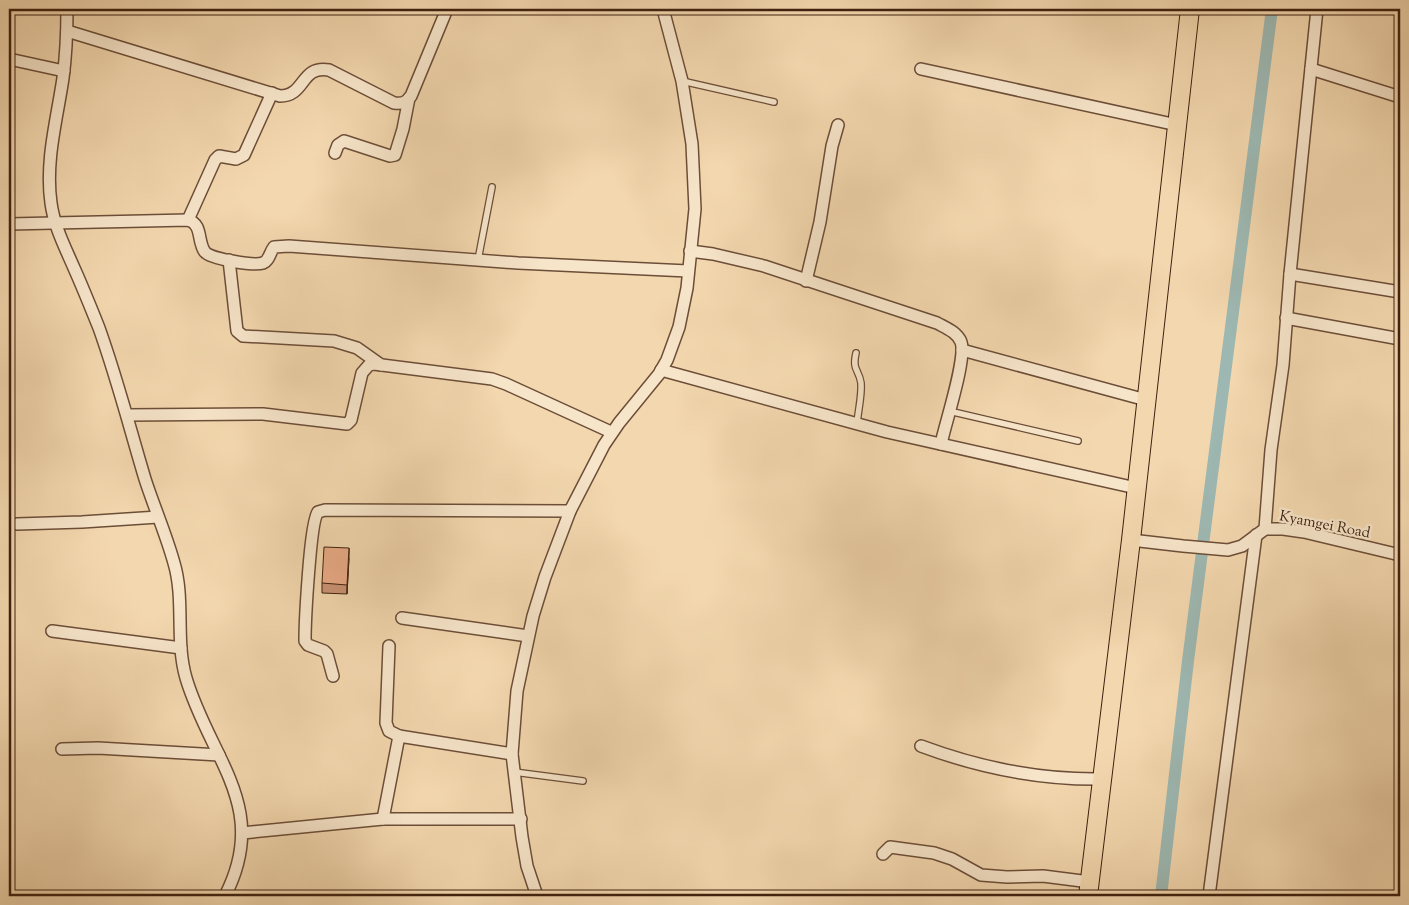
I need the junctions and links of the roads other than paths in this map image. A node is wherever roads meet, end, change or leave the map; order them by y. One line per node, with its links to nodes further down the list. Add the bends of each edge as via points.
1 (67, 9): 6 (street)
2 (447, 9): 14 (street)
3 (663, 9): 11 (street)
4 (1190, 9): 17 (highway)
5 (1317, 9): 9 (street)
6 (67, 31): 10 (street); 12 (street)
7 (9, 59): 10 (street)
8 (921, 69): 17 (street)
9 (1311, 69): 13 (street); 27 (street)
10 (64, 71): 21 (street, via 50,158 50,196)
11 (682, 82): 15 (lane); 23 (street, via 694,177 695,209)
12 (272, 93): 14 (street, via 289,96 307,75 321,69 394,103 407,102); 20 (street, via 244,155 236,159 219,156 215,160)
13 (1400, 97)
14 (409, 98): 18 (street, via 395,155 344,141)
15 (774, 102)
16 (838, 125): 28 (street)
17 (1177, 125): 36 (highway)
18 (335, 153)
19 (492, 187): 25 (lane)
20 (188, 220): 21 (street); 24 (street, via 197,226 207,254)
21 (55, 223): 22 (street); 38 (street, via 99,328)
22 (9, 224)
23 (690, 251): 26 (street); 28 (street, via 737,259)
24 (229, 260): 25 (street, via 264,262 277,246); 34 (street, via 239,333 243,336 334,341 357,348)
25 (478, 260): 26 (street)
26 (688, 271): 35 (street, via 679,327)
27 (1290, 274): 29 (street); 30 (street)
28 (806, 280): 32 (street, via 937,323 954,332)
29 (1400, 292)
30 (1286, 318): 31 (street); 47 (street, via 1283,365)
31 (1400, 339)
32 (962, 350): 36 (street); 37 (street)
33 (856, 353): 39 (lane, via 855,369 861,389)
34 (381, 365): 38 (street, via 369,365 362,373 351,420 347,424 263,414); 40 (street, via 506,384)
35 (661, 370): 39 (street); 40 (street)
36 (1146, 400): 43 (highway)
37 (949, 411): 41 (lane); 42 (street)
38 (127, 415): 45 (street)
39 (856, 424): 42 (street)
40 (611, 432): 44 (street)
41 (1078, 441)
42 (940, 444): 43 (street)
43 (1136, 488): 48 (highway)
44 (570, 511): 52 (street, via 545,577); 55 (street, via 318,512 314,518 311,545 305,641 327,654)
45 (158, 517): 46 (street); 54 (street, via 177,574)
46 (16, 524)
47 (1260, 532): 48 (street, via 1242,546 1228,550); 49 (street, Kyamgei Road, via 1304,532); 71 (street)
48 (1131, 540): 62 (highway)
49 (1400, 555)
50 (402, 618): 52 (street)
51 (52, 631): 54 (street)
52 (528, 636): 59 (street, via 517,691)
53 (389, 646): 56 (street, via 386,723 389,730)
54 (181, 648): 60 (street, via 186,678)
55 (333, 676)
56 (400, 736): 59 (street); 64 (street)
57 (921, 746): 62 (street, via 1003,771 1055,778)
58 (62, 749): 60 (street)
59 (512, 754): 61 (street)
60 (219, 755): 66 (street, via 237,796)
61 (514, 772): 63 (lane); 65 (street)
62 (1102, 779): 68 (highway)
63 (583, 781)
64 (383, 819): 65 (street); 66 (street)
65 (521, 819): 70 (street, via 527,866)
66 (242, 833): 69 (street, via 237,866)
67 (883, 854): 68 (street, via 890,847 934,853 981,874 1043,876)
68 (1089, 889)
69 (225, 896)
70 (537, 896)
71 (1209, 896)

